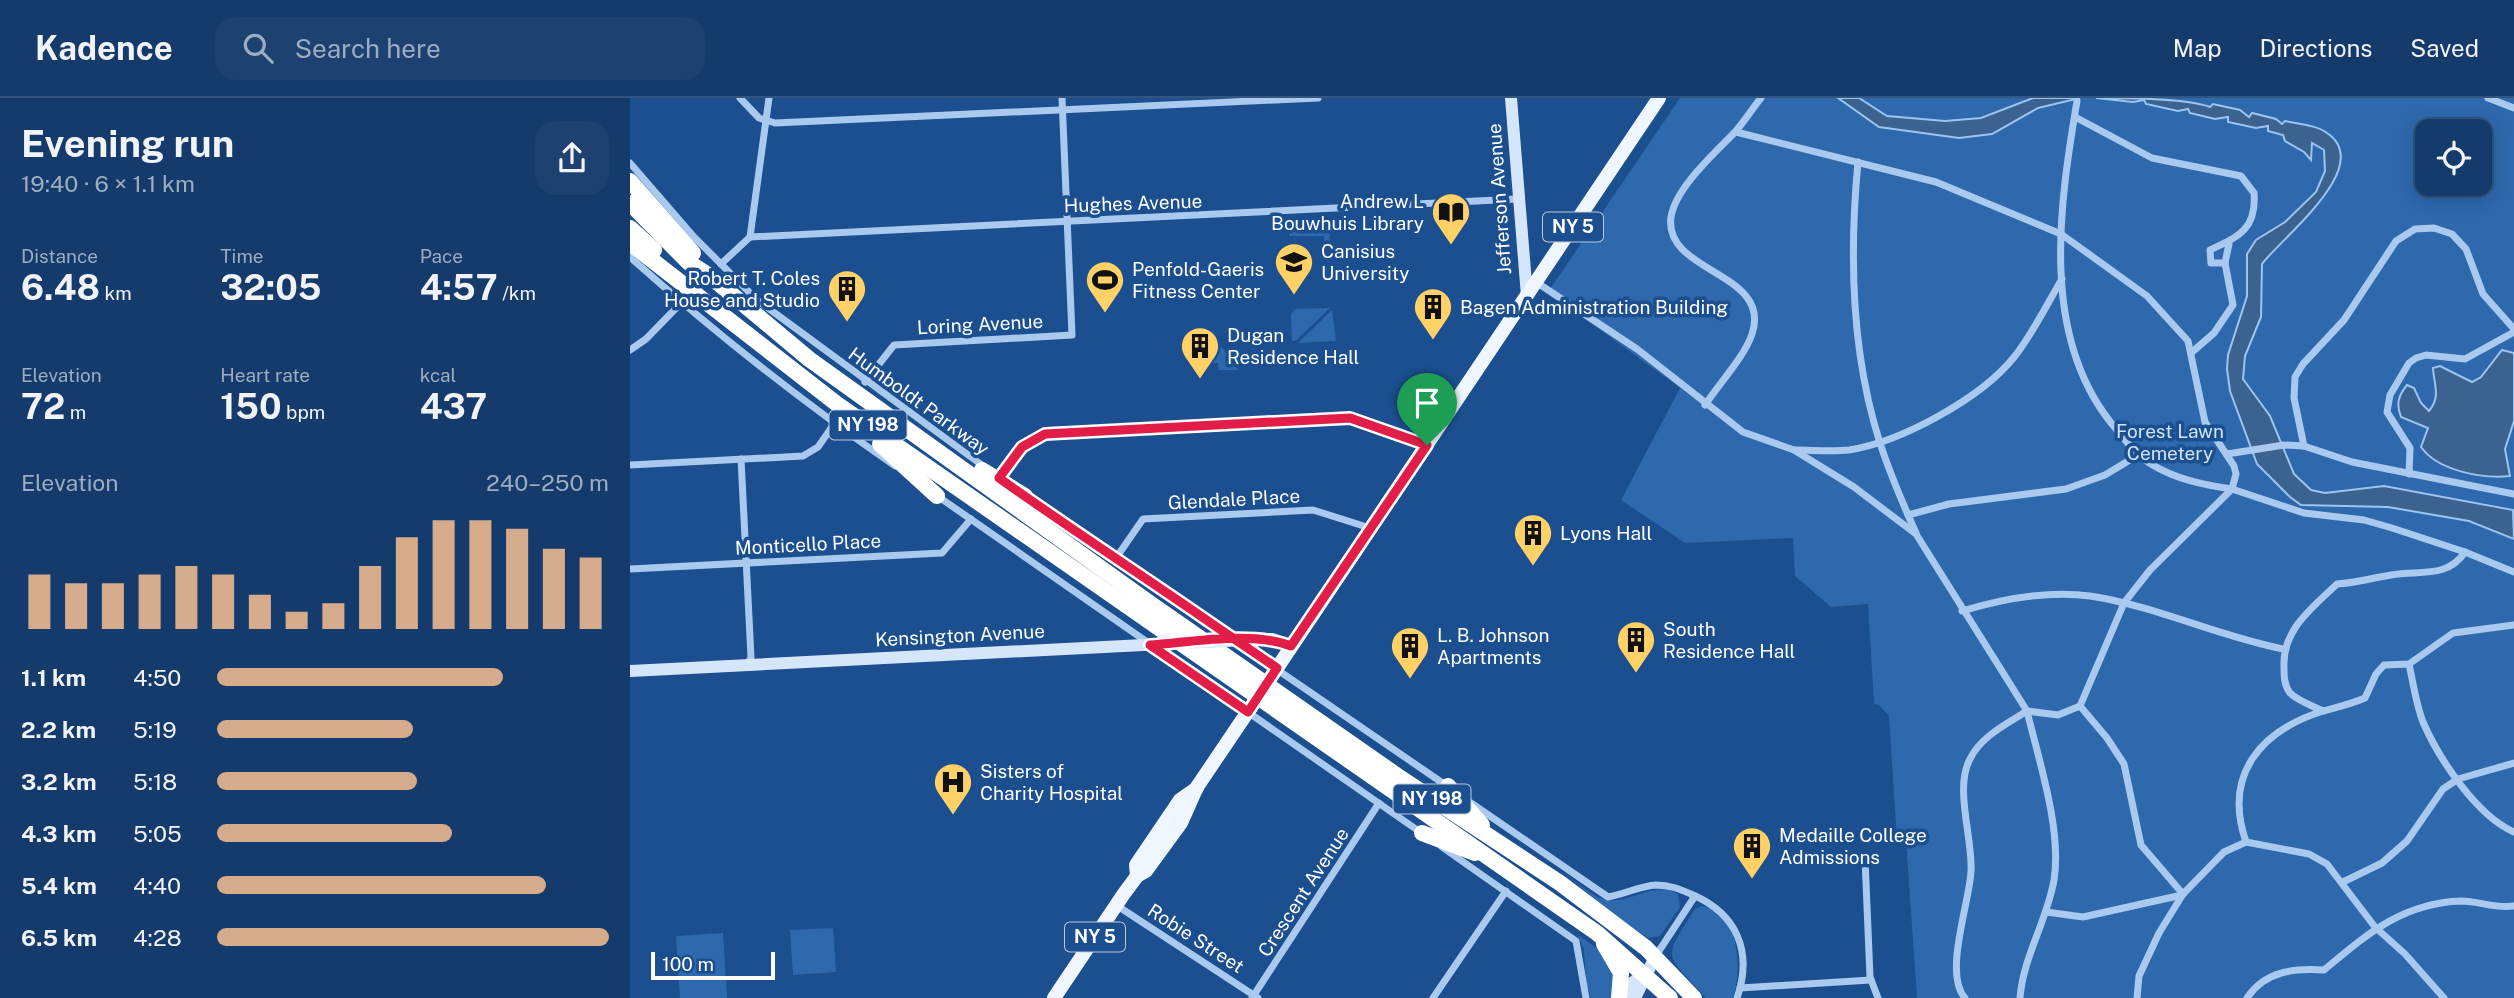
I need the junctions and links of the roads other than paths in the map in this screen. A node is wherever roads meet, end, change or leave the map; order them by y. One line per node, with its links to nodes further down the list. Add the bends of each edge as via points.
1 (740, 98): 13 (street)
2 (769, 98): 13 (street)
3 (1062, 98): 11 (street)
4 (1318, 98): 11 (street)
5 (1511, 98): 18 (street, Jefferson Avenue)
6 (1659, 98): 30 (main road, NY 5)
7 (1761, 98): 14 (street)
8 (2488, 98): 10 (street)
9 (2077, 101): 12 (street)
10 (2514, 108)
11 (1062, 109): 13 (street); 20 (street)
12 (2075, 117): 22 (street); 25 (street, via 2152,158 2241,176 2254,193 2255,206 2247,227)
13 (766, 121): 23 (street)
14 (1735, 132): 15 (street); 38 (street, via 1713,152 1677,201 1671,217 1672,234 1680,247 1743,292 1755,321 1751,337)
15 (1858, 162): 22 (street, via 1936,183); 40 (street, via 1853,289 1863,374)
16 (630, 163): 28 (street, Humboldt Parkway)
17 (630, 181): 28 (highway)
18 (1517, 200): 20 (street, Hughes Avenue); 32 (street, Jefferson Avenue)
19 (630, 203): 28 (highway, via 688,262)
20 (1068, 222): 23 (street, Hughes Avenue); 36 (street, Loring Avenue, via 1072,335 894,345)
21 (630, 228): 31 (highway, via 681,275)
22 (2061, 234): 29 (street); 35 (street, via 2147,296 2173,320)
23 (750, 237): 28 (street)
24 (630, 243): 31 (highway)
25 (2229, 244): 27 (street); 27 (street, via 2209,252 2215,266)
26 (630, 257): 31 (street)
27 (2225, 263): 35 (street, via 2233,305)
28 (716, 271): 36 (street, Humboldt Parkway); 41 (highway, NY 198, via 772,330)
29 (2063, 278): 40 (street, via 2014,358 1969,396 1924,424); 46 (street, via 2073,351 2088,391)
30 (1536, 282): 32 (main road, NY 5); 38 (street, via 1637,349)
31 (685, 295): 34 (street, via 646,339); 37 (highway, NY 198); 39 (street)
32 (1527, 296): 42 (main road, NY 5)
33 (2514, 331): 43 (street, via 2483,294 2466,250 2452,234 2434,228 2415,229 2396,241 2344,320 2295,377 2294,398); 49 (street, via 2465,359 2426,355 2409,363 2387,402 2387,412 2410,448)
34 (630, 350)
35 (2191, 353): 45 (street, via 2205,422)
36 (865, 382): 50 (street, Humboldt Parkway)
37 (837, 404): 53 (highway); 87 (highway, NY 198)
38 (1705, 405): 44 (street, via 1743,432)
39 (834, 424): 47 (street, via 808,454); 53 (street)
40 (1880, 442): 44 (street, via 1849,450); 55 (street)
41 (928, 443): 54 (highway, via 950,450); 85 (highway, NY 198, via 1151,604)
42 (1427, 445): 50 (street, via 1350,418 1045,434 1022,447); 57 (main road, NY 5)
43 (2304, 446): 45 (street); 49 (street)
44 (1794, 450): 58 (street, via 1854,487)
45 (2227, 454): 51 (street, via 2236,474)
46 (2138, 455): 51 (street, via 2178,476); 55 (street, via 2105,475 2066,489 1949,504)
47 (741, 459): 48 (street); 61 (street)
48 (630, 465)
49 (2409, 474): 52 (street)
50 (999, 478): 54 (street, Humboldt Parkway)
51 (2232, 489): 59 (street, via 2304,513 2364,520); 64 (street, via 2150,570)
52 (2514, 494)
53 (937, 496): 56 (street)
54 (1025, 496): 60 (street, Humboldt Parkway)
55 (1908, 515): 58 (street)
56 (971, 519): 61 (street, Monticello Place, via 942,553); 68 (street)
57 (1370, 528): 60 (street, Glendale Place, via 1313,510 1143,519); 69 (main road, NY 5)
58 (1916, 534): 65 (street)
59 (2465, 552): 63 (street); 70 (street, via 2442,571 2337,584 2290,634)
60 (1116, 558): 67 (street, Humboldt Parkway)
61 (746, 563): 62 (street, Monticello Place); 72 (street)
62 (630, 569)
63 (2514, 572)
64 (2124, 603): 65 (street, via 2088,596 2039,595); 70 (street); 75 (street)
65 (1962, 611): 77 (street)
66 (2514, 625): 71 (street, via 2453,633)
67 (1231, 641): 68 (street, Kensington Avenue, bridge); 69 (street, Kensington Avenue, via 1273,639); 74 (street, Humboldt Parkway)
68 (1157, 645): 72 (street, Kensington Avenue); 76 (street)
69 (1291, 646): 74 (main road, NY 5)
70 (2283, 649): 78 (street, via 2284,680 2290,693)
71 (2409, 664): 78 (street, via 2384,665 2365,698); 80 (street, via 2422,720)
72 (748, 665): 73 (street, Kensington Avenue)
73 (630, 671)
74 (1275, 671): 76 (main road, NY 5, bridge); 81 (street, Humboldt Parkway)
75 (2080, 706): 77 (street, via 2058,715); 91 (street, via 2124,764 2141,845)
76 (1249, 709): 82 (street); 93 (main road, NY 5, via 1197,788 1180,800 1136,865 1137,876)
77 (2028, 711): 95 (street, via 2056,857); 112 (street, via 1984,739 1969,760 1964,786 1971,871 1957,964)
78 (2323, 711): 86 (street, via 2264,743 2246,768 2238,793 2238,819)
79 (2514, 763): 80 (street)
80 (2458, 779): 83 (street, via 2497,825); 89 (street, via 2443,789 2407,841 2382,863)
81 (1448, 786): 85 (highway); 92 (street, Humboldt Parkway, via 1608,897 1665,886)
82 (1379, 803): 84 (street); 102 (street, Crescent Avenue)
83 (2514, 832)
84 (1422, 833): 87 (highway, via 1465,852); 90 (street)
85 (1490, 835): 98 (highway, NY 198)
86 (2246, 842): 89 (street, via 2309,854); 91 (street, via 2224,852)
87 (1486, 855): 97 (highway, NY 198)
88 (1865, 859): 100 (street)
89 (2343, 881): 96 (street)
90 (1506, 891): 104 (street); 105 (street, via 1580,947)
91 (2183, 894): 95 (street, via 2083,916); 114 (street, via 2139,976)
92 (1695, 896): 98 (street); 101 (street, via 1713,904 1736,932 1743,965)
93 (1116, 905): 102 (street, Robie Street); 103 (main road, NY 5)
94 (2514, 905): 96 (street, via 2502,908 2458,901 2416,909)
95 (2046, 912): 113 (street, via 2028,958)
96 (2375, 927): 115 (street, via 2324,970 2277,974 2255,985); 116 (street)
97 (1597, 933): 99 (highway, NY 198); 106 (highway, via 1621,973)
98 (1655, 957): 99 (street); 109 (highway, NY 198)
99 (1645, 973): 106 (street); 107 (street); 108 (highway, NY 198)
100 (1871, 980): 101 (street); 111 (street)
101 (1740, 988): 110 (street)
102 (1255, 997)
103 (1054, 998)
104 (1433, 998)
105 (1586, 998)
106 (1620, 998)
107 (1635, 998)
108 (1670, 998)
109 (1694, 998)
110 (1737, 998)
111 (1878, 998)
112 (1965, 998)
113 (2020, 998)
114 (2137, 998)
115 (2247, 998)
116 (2444, 998)

